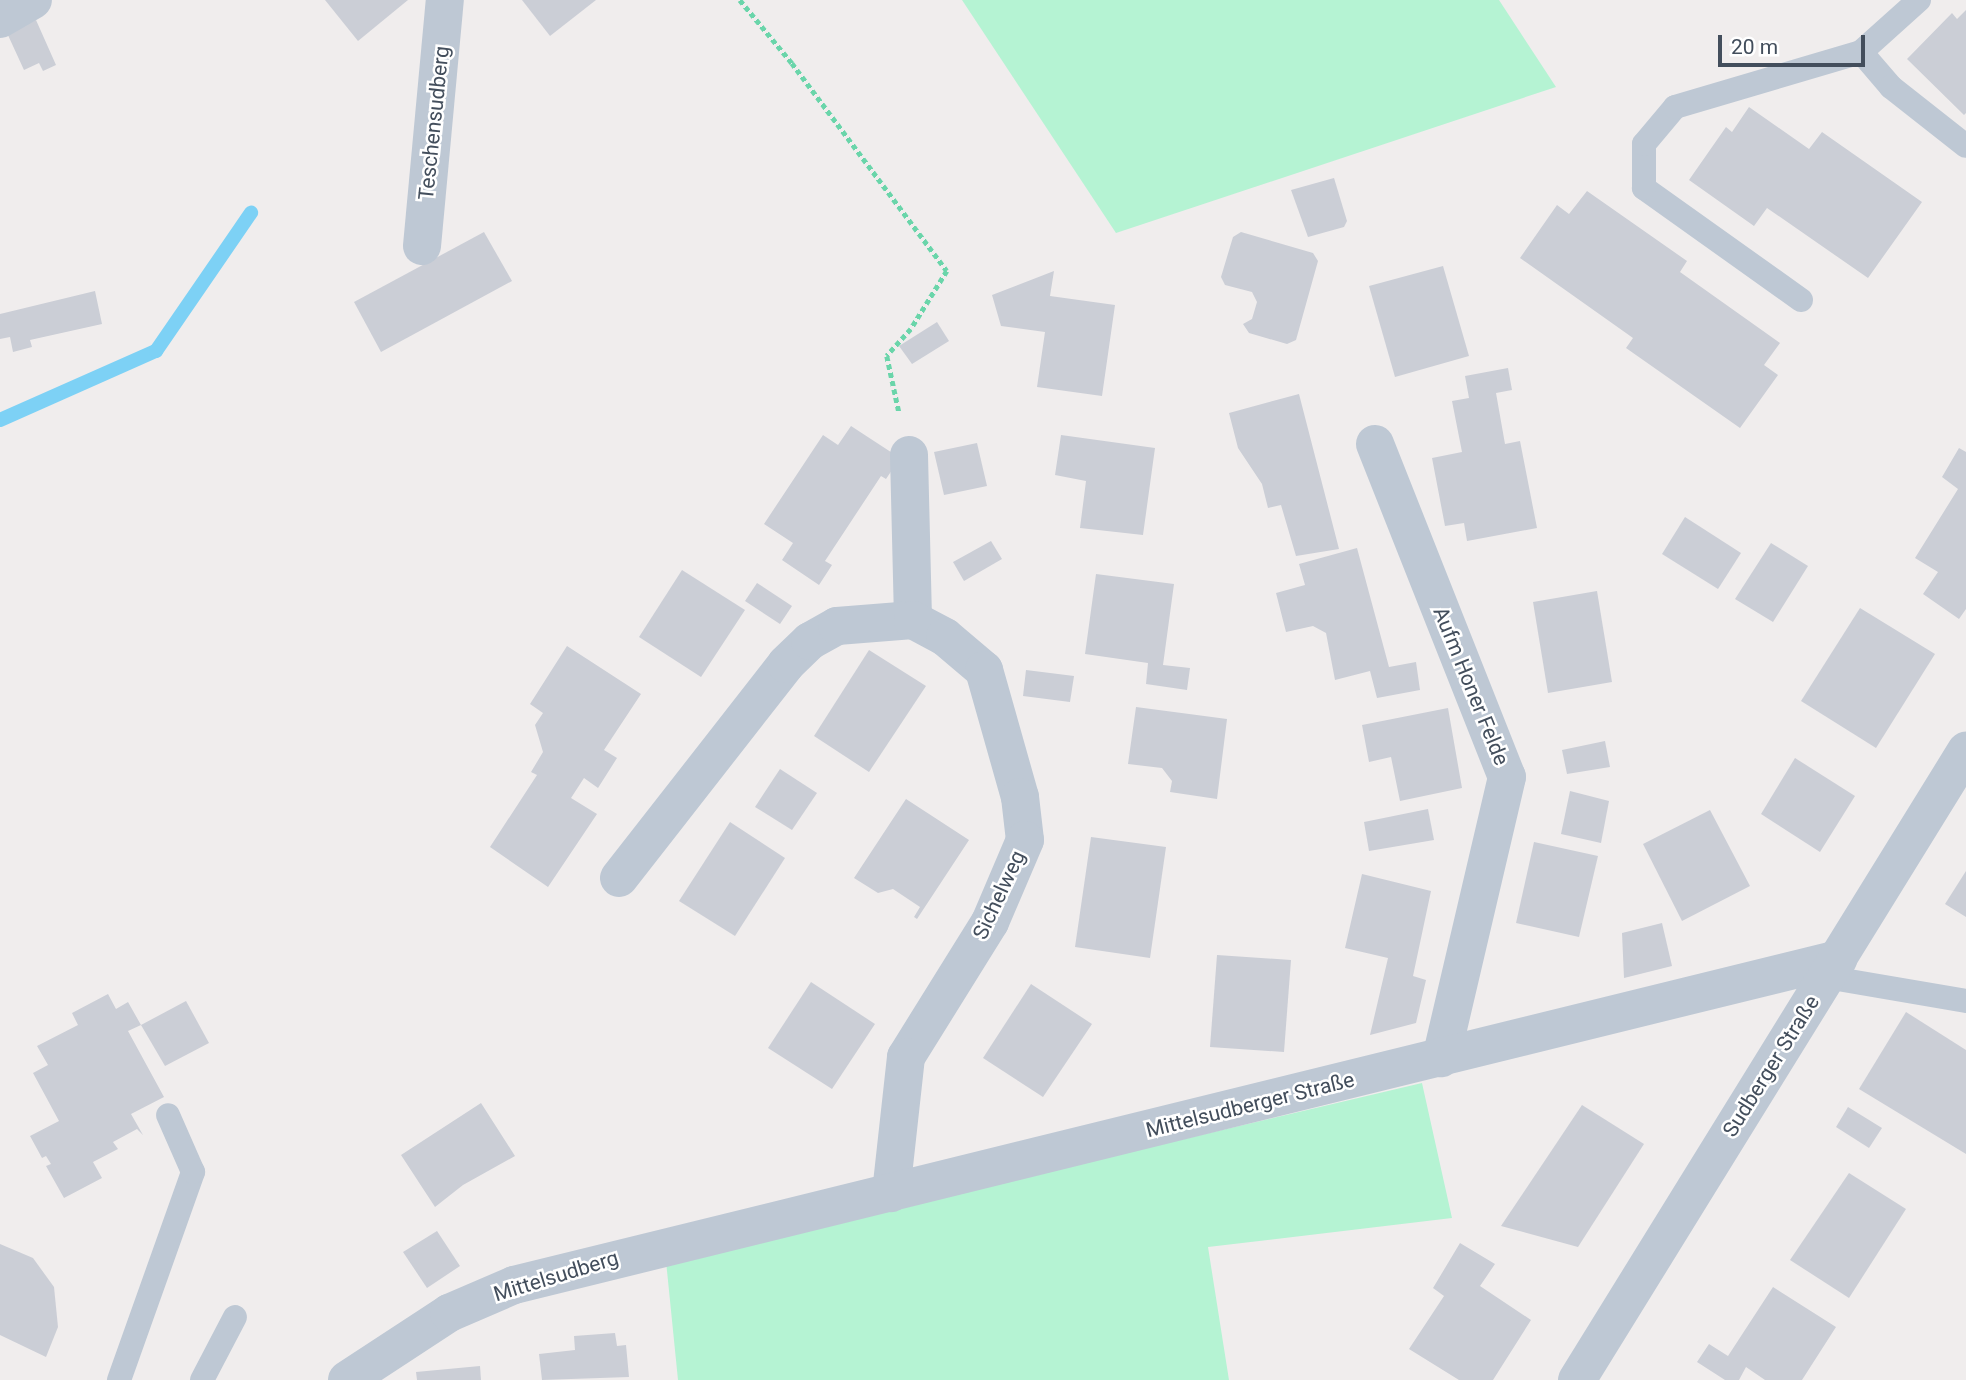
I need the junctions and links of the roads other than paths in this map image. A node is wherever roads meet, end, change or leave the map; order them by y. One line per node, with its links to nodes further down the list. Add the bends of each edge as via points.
1 (33, 0): 4 (street)
2 (445, 0): 7 (street, Teschensudberg)
3 (1920, 0): 5 (lane)
4 (0, 19)
5 (1861, 52): 6 (lane, via 1891,87); 8 (lane, via 1675,107 1644,144 1644,188)
6 (1966, 146)
7 (422, 246)
8 (1801, 300)
9 (1375, 444): 16 (street, Aufm Honer Felde, via 1507,777)
10 (909, 455): 11 (street)
11 (913, 620): 13 (street, via 837,626 810,641 786,664); 18 (street, Sichelweg, via 945,636 984,670 1020,797 1025,840 990,922 906,1057)
12 (1966, 751): 14 (street, Sudberger Straße)
13 (619, 878)
14 (1832, 968): 15 (lane); 16 (street, Mittelsudberger Straße); 24 (street, Sudberger Straße)
15 (1966, 1001)
16 (1441, 1058): 18 (street, Mittelsudberger Straße)
17 (168, 1115): 21 (lane, via 193,1172)
18 (891, 1193): 19 (street, Mittelsudberger Straße)
19 (661, 1247): 23 (street, Mittelsudberg, via 514,1285 449,1313)
20 (235, 1317): 22 (lane)
21 (119, 1380)
22 (202, 1380)
23 (347, 1380)
24 (1577, 1380)

